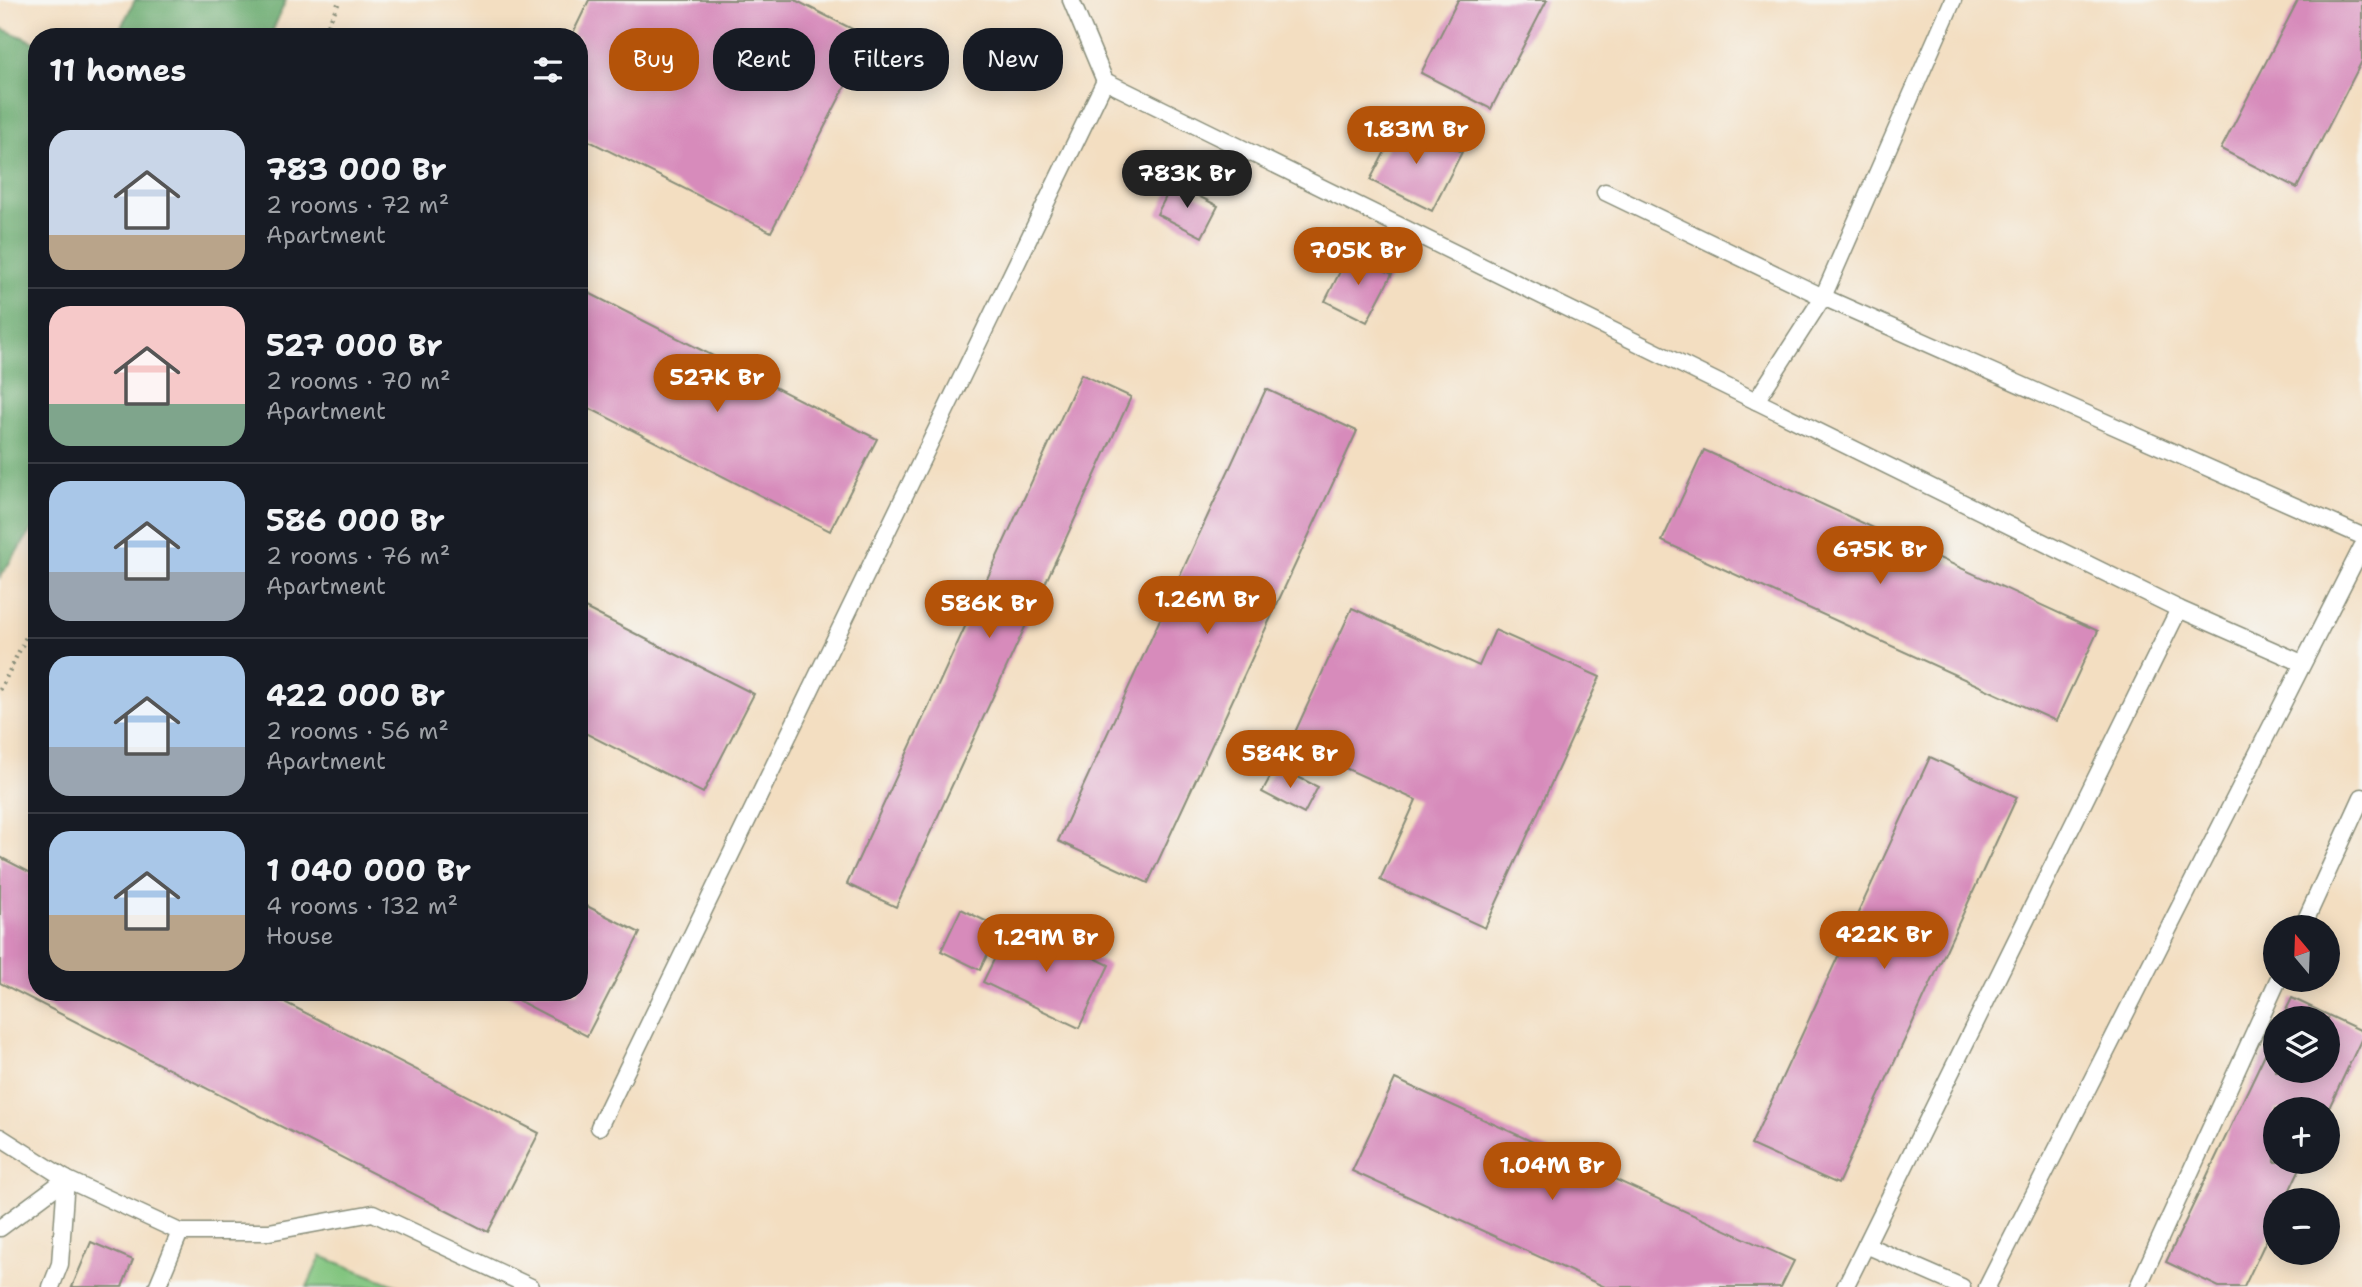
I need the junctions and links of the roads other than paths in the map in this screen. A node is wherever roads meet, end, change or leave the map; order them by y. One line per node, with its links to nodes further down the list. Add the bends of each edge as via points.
1 (1071, 0): 3 (lane)
2 (1953, 0): 5 (lane)
3 (1105, 81): 6 (lane); 14 (lane)
4 (1605, 192): 5 (lane)
5 (1823, 297): 6 (lane); 7 (lane)
6 (1756, 401): 9 (lane)
7 (2362, 537)
8 (2362, 547): 10 (lane)
9 (2179, 609): 10 (lane); 19 (lane)
10 (2302, 663): 25 (lane)
11 (2362, 797): 12 (lane)
12 (2308, 915)
13 (2273, 992): 26 (lane)
14 (599, 1127)
15 (0, 1136): 16 (lane)
16 (66, 1179): 17 (lane); 18 (lane); 20 (lane, via 60,1264)
17 (0, 1228)
18 (180, 1232): 21 (lane); 22 (lane, via 270,1232 373,1213)
19 (1866, 1245): 23 (lane); 24 (lane)
20 (51, 1287)
21 (157, 1287)
22 (531, 1287)
23 (1845, 1287)
24 (1962, 1287)
25 (1987, 1287)
26 (2138, 1287)

